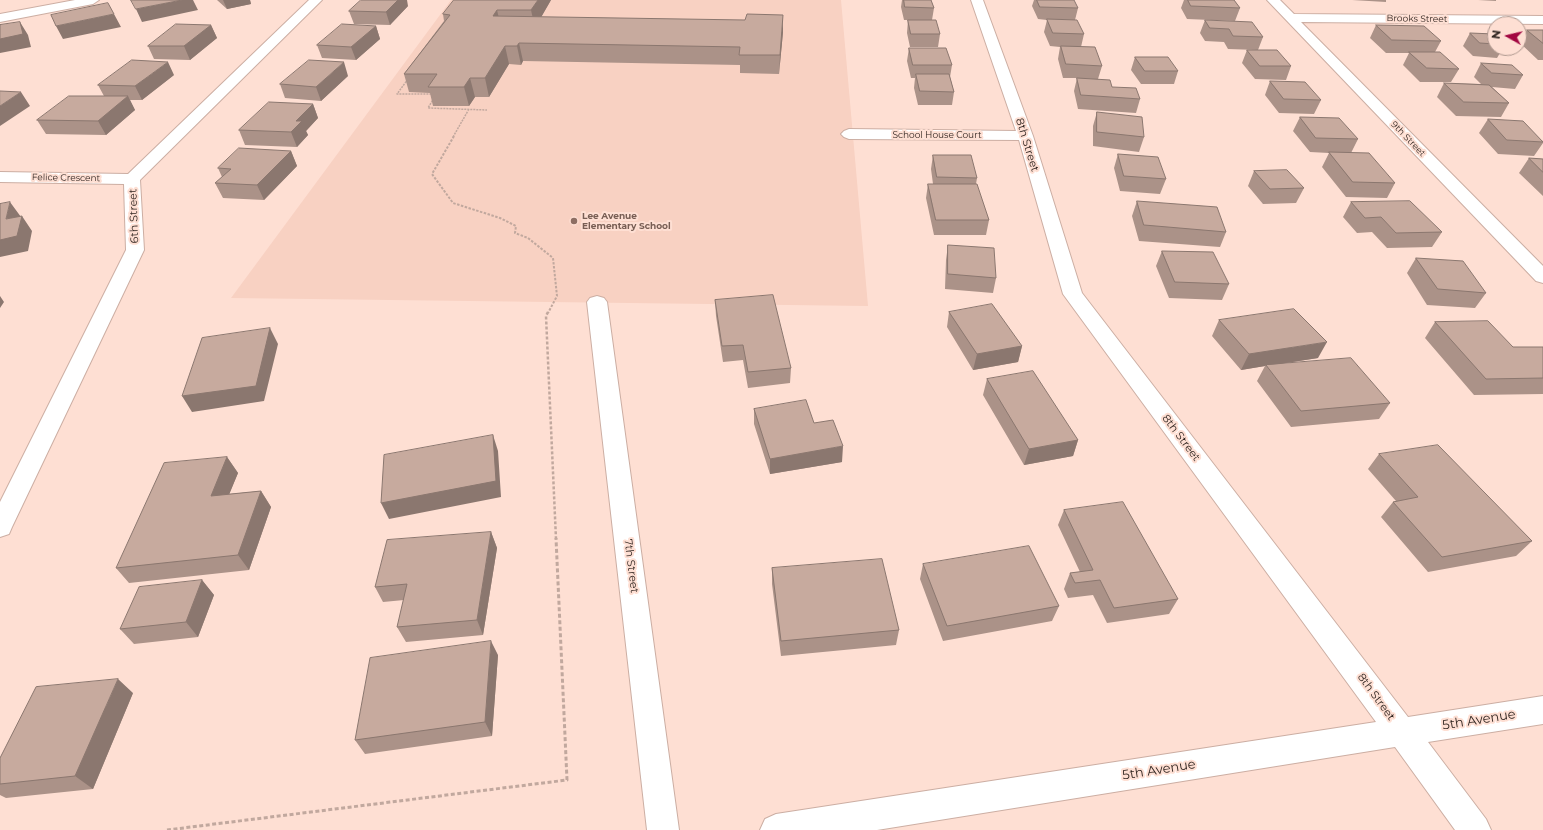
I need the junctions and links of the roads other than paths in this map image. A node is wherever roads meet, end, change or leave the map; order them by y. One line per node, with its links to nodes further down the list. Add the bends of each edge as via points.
1 (93, 0): 5 (street)
2 (316, 0): 11 (street, 6th Street)
3 (977, 0): 9 (street, 8th Street)
4 (1273, 0): 6 (street, 9th Street)
5 (0, 18)
6 (1290, 18): 7 (street, Brooks Street); 12 (street, 9th Street)
7 (1543, 20)
8 (849, 134): 9 (street, School House Court)
9 (1025, 136): 16 (street, 8th Street, via 1073,294)
10 (0, 177): 11 (street, Felice Crescent)
11 (132, 179): 14 (street, 6th Street, via 135,250)
12 (1543, 278)
13 (597, 302): 17 (street, 7th Street)
14 (0, 527)
15 (1543, 710): 16 (street, 5th Avenue)
16 (1401, 732): 18 (street, 5th Avenue); 19 (street, 8th Street)
17 (663, 830)
18 (776, 830)
19 (1475, 830)

